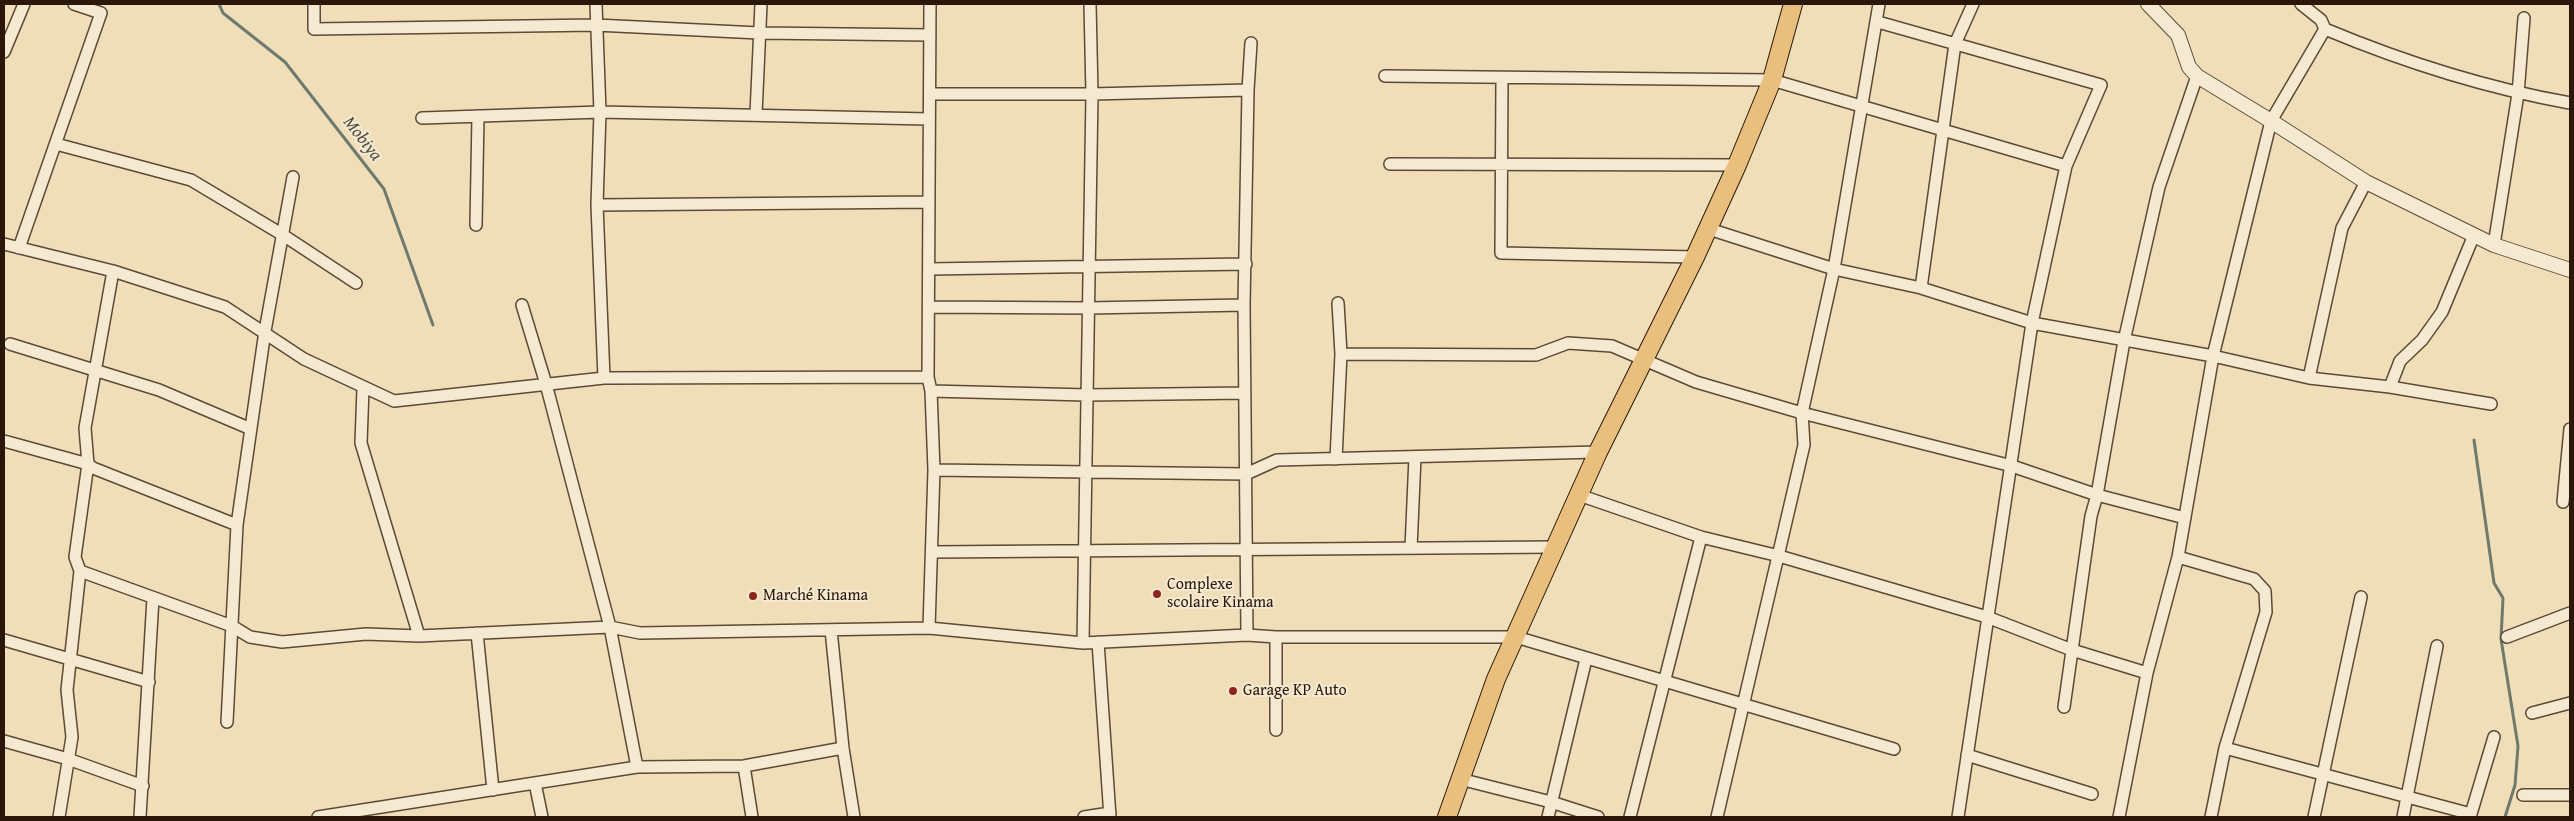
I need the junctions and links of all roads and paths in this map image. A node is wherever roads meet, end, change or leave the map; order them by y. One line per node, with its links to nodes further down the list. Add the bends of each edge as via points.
1 (24, 4): 21 (street)
2 (74, 4): 39 (street, via 101,13)
3 (314, 4): 15 (street, via 314,30)
4 (596, 4): 15 (street)
5 (761, 4): 17 (street)
6 (930, 4): 18 (street)
7 (1090, 4): 28 (street)
8 (1793, 4): 25 (main road)
9 (1880, 4): 14 (street)
10 (1973, 4): 20 (street)
11 (2148, 4): 23 (street, via 2178,34 2189,67)
12 (2301, 4): 16 (street, via 2321,20)
13 (2524, 18): 29 (street)
14 (1878, 22): 20 (street); 31 (street)
15 (596, 25): 17 (street); 32 (street)
16 (2325, 29): 29 (street, via 2392,56); 37 (street)
17 (759, 33): 18 (street); 33 (street)
18 (930, 35): 27 (street)
19 (1251, 43): 26 (street)
20 (1955, 44): 38 (street); 43 (street, via 2101,85)
21 (4, 52)
22 (1384, 76): 24 (street)
23 (2197, 76): 37 (street); 71 (street, via 2159,187)
24 (1502, 78): 25 (street); 41 (street)
25 (1772, 80): 31 (street); 42 (main road)
26 (1248, 90): 28 (street); 56 (street)
27 (930, 94): 28 (street); 36 (street)
28 (1092, 94): 57 (street)
29 (2518, 94): 30 (street); 53 (street)
30 (2570, 103)
31 (1861, 108): 38 (street); 58 (street)
32 (600, 112): 33 (street); 34 (street); 47 (street)
33 (756, 114): 36 (street)
34 (478, 116): 35 (street); 48 (street)
35 (422, 118)
36 (929, 119): 46 (street)
37 (2271, 120): 45 (street); 74 (street)
38 (1944, 131): 43 (street); 63 (street)
39 (56, 144): 50 (street, via 191,180); 54 (street)
40 (1390, 164): 41 (street)
41 (1501, 164): 42 (street); 55 (street, via 1502,253)
42 (1737, 165): 49 (main road)
43 (2066, 166): 69 (street)
44 (293, 177): 50 (street)
45 (2366, 182): 51 (street); 79 (street, via 2342,228)
46 (929, 202): 47 (street); 60 (street)
47 (597, 205): 78 (street)
48 (476, 225)
49 (1709, 228): 55 (main road); 58 (street)
50 (283, 235): 62 (street); 70 (street)
51 (2474, 235): 53 (street); 81 (street, via 2442,312 2422,340 2400,361)
52 (4, 244): 54 (street)
53 (2494, 245): 61 (street)
54 (19, 248): 59 (street)
55 (1695, 258): 75 (main road)
56 (1246, 264): 57 (street); 66 (street)
57 (1089, 265): 60 (street); 68 (street)
58 (1834, 269): 63 (street); 87 (street)
59 (113, 270): 70 (street, via 225,306); 76 (street)
60 (929, 270): 67 (street)
61 (2570, 270)
62 (356, 284)
63 (1920, 288): 69 (street)
64 (1338, 303): 73 (street)
65 (522, 305): 80 (street)
66 (1244, 305): 68 (street); 84 (street)
67 (929, 307): 68 (street); 77 (street)
68 (1088, 308): 85 (street)
69 (2032, 323): 71 (street); 95 (street)
70 (265, 331): 82 (street, via 304,359); 88 (street)
71 (2124, 341): 74 (street); 100 (street)
72 (10, 344): 76 (street)
73 (1340, 354): 75 (street, via 1536,355 1568,343 1612,346); 93 (street)
74 (2213, 356): 79 (street); 102 (street)
75 (1646, 359): 87 (street, via 1696,382); 91 (main road)
76 (95, 372): 88 (street, via 159,390); 94 (street, via 85,428)
77 (928, 377): 78 (street); 83 (street)
78 (604, 378): 80 (street)
79 (2309, 378): 81 (street)
80 (546, 384): 82 (street, via 394,401); 118 (street)
81 (2390, 387): 86 (street)
82 (362, 388): 123 (street, via 361,443)
83 (932, 390): 85 (street); 96 (street)
84 (1245, 393): 85 (street); 98 (street)
85 (1087, 394): 97 (street)
86 (2490, 404)
87 (1802, 413): 95 (street); 110 (street, via 1804,444)
88 (251, 429): 103 (street)
89 (2570, 429): 101 (street)
90 (4, 441): 94 (street)
91 (1598, 452): 92 (street); 99 (main road)
92 (1415, 457): 93 (street); 106 (street)
93 (1336, 459): 98 (street, via 1277,460)
94 (88, 464): 103 (street); 112 (street, via 75,556)
95 (2012, 466): 100 (street); 116 (street)
96 (934, 470): 97 (street); 109 (street)
97 (1086, 472): 98 (street); 108 (street)
98 (1246, 474): 107 (street)
99 (1579, 495): 104 (street); 105 (main road)
100 (2097, 495): 102 (street); 131 (street, via 2091,516)
101 (2563, 502)
102 (2185, 518): 111 (street)
103 (238, 525): 117 (street)
104 (1701, 537): 110 (street); 136 (street)
105 (1555, 547): 106 (street); 126 (main road)
106 (1411, 548): 107 (street)
107 (1247, 549): 108 (street); 122 (street)
108 (1084, 550): 109 (street); 129 (street)
109 (932, 552): 119 (street)
110 (1779, 556): 116 (street); 138 (street)
111 (2178, 557): 134 (street); 146 (street, via 2254,579 2265,591 2266,612)
112 (80, 571): 114 (street); 133 (street)
113 (2361, 597): 152 (street)
114 (153, 598): 117 (street); 135 (street)
115 (2570, 614): 125 (street)
116 (1987, 617): 131 (street); 148 (street)
117 (232, 626): 123 (street, via 250,637 282,642 366,634); 141 (street)
118 (610, 626): 120 (street, via 640,633); 121 (street); 151 (street)
119 (929, 628): 120 (street); 129 (street)
120 (831, 630): 145 (street)
121 (477, 633): 123 (street); 156 (street)
122 (1247, 635): 124 (street); 128 (street)
123 (419, 636)
124 (1276, 637): 126 (street); 142 (street)
125 (2507, 637)
126 (1516, 638): 132 (street); 153 (main road, via 1496,679)
127 (4, 640): 133 (street)
128 (1098, 642): 129 (street); 162 (street)
129 (1083, 643)
130 (2437, 646): 160 (street)
131 (2072, 650): 134 (street); 139 (street)
132 (1586, 659): 136 (street); 161 (street)
133 (70, 660): 135 (street); 149 (street, via 68,690 72,737)
134 (2147, 673): 176 (street)
135 (149, 682): 155 (street)
136 (1664, 682): 138 (street); 173 (street)
137 (2570, 703): 140 (street)
138 (1743, 705): 147 (street); 174 (street)
139 (2064, 707)
140 (2532, 713)
141 (227, 722)
142 (1276, 730)
143 (2494, 737): 160 (street, via 2471,814)
144 (4, 741): 149 (street)
145 (843, 748): 150 (street); 168 (street)
146 (2225, 748): 152 (street); 177 (street)
147 (1894, 749)
148 (1967, 755): 157 (street); 175 (street)
149 (68, 759): 155 (street); 163 (street)
150 (744, 766): 151 (street); 167 (street)
151 (637, 767): 154 (street)
152 (2323, 774): 160 (street); 178 (street)
153 (1460, 779): 161 (street); 170 (main road)
154 (535, 782): 156 (street); 166 (street)
155 (143, 786): 164 (street)
156 (493, 790): 165 (street)
157 (2092, 794)
158 (2523, 795): 159 (street)
159 (2570, 795)
160 (2408, 797): 179 (street)
161 (1551, 802): 171 (street); 172 (street)
162 (1110, 815): 169 (street)
163 (59, 817)
164 (140, 817)
165 (318, 817)
166 (542, 817)
167 (752, 817)
168 (854, 817)
169 (1084, 817)
170 (1446, 817)
171 (1548, 817)
172 (1598, 817)
173 (1630, 817)
174 (1717, 817)
175 (1958, 817)
176 (2118, 817)
177 (2212, 817)
178 (2314, 817)
179 (2403, 817)

